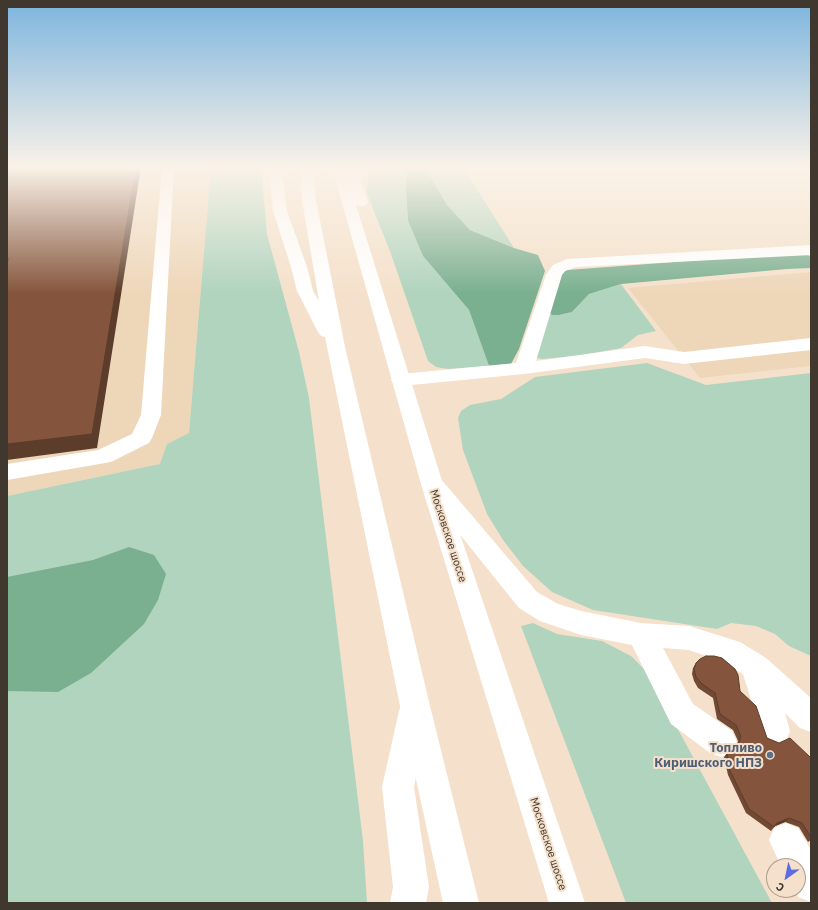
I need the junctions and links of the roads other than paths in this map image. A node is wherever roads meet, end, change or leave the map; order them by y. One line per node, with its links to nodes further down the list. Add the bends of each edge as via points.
1 (165, 209): 12 (main road, via 151,415 141,438 103,457)
2 (280, 209): 9 (main road, via 305,291)
3 (311, 209): 9 (main road)
4 (350, 209): 6 (main road, Московское шоссе)
5 (360, 209): 6 (main road)
6 (356, 231): 11 (main road, Московское шоссе)
7 (811, 250): 10 (main road, via 573,262 559,268 554,274)
8 (811, 344): 10 (main road, via 684,358 646,352)
9 (336, 348): 16 (main road)
10 (524, 368): 11 (main road)
11 (401, 380): 13 (main road, Московское шоссе)
12 (7, 472)
13 (432, 484): 14 (main road, via 528,600 550,613 580,623); 24 (main road, Московское шоссе)
14 (641, 635): 15 (main road, via 688,638 730,651); 19 (main road, via 682,714)
15 (756, 667): 17 (main road); 18 (main road)
16 (415, 706): 22 (main road, via 398,787 411,887); 23 (main road)
17 (811, 718)
18 (775, 731)
19 (722, 742)
20 (786, 840): 21 (main road)
21 (811, 884)
22 (408, 903)
23 (461, 903)
24 (567, 903)

